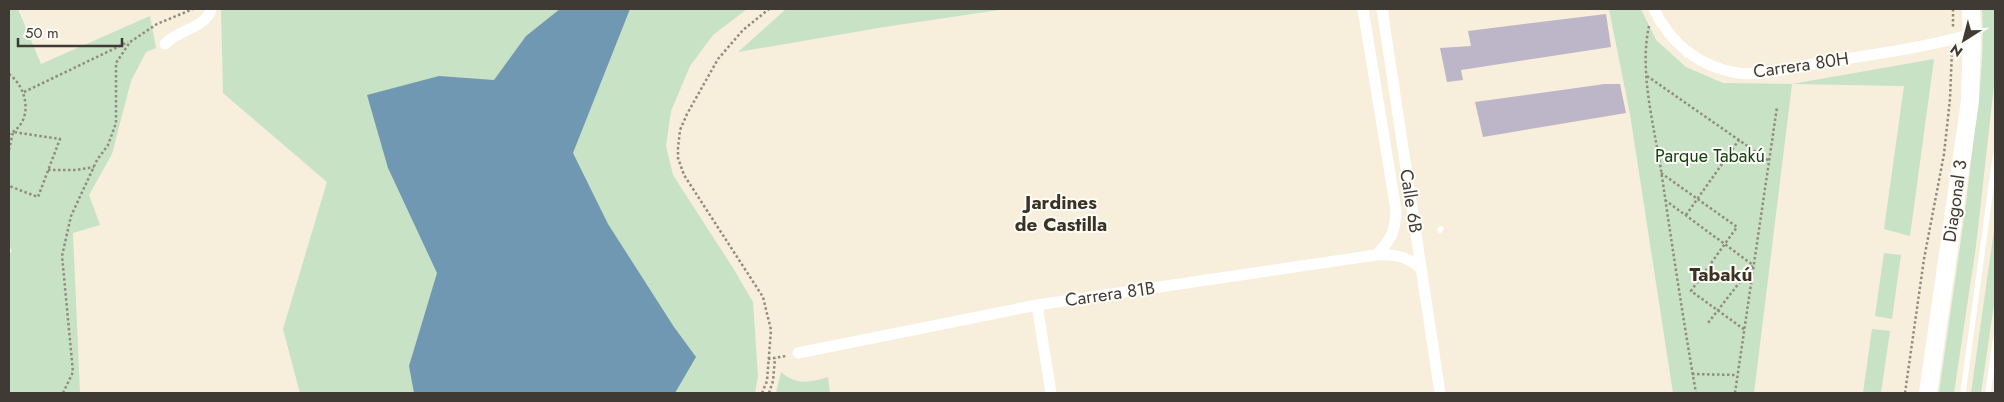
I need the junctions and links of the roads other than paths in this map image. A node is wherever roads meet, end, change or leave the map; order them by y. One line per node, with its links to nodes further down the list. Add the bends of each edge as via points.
1 (211, 9): 7 (street, via 203,22 170,38)
2 (1364, 9): 9 (street, Calle 6B, via 1396,210 1394,232)
3 (1382, 9): 10 (street, Calle 6B)
4 (1654, 9): 6 (street, Carrera 80H, via 1679,46 1701,61 1739,73 1770,71 1929,45)
5 (1970, 9): 6 (highway, Diagonal 3)
6 (1972, 34): 14 (highway, Diagonal 3, via 1970,102)
7 (165, 44)
8 (1995, 158): 17 (lane)
9 (1376, 255): 10 (street, Carrera 81B, via 1406,258); 11 (street, Carrera 81B)
10 (1421, 269): 16 (street, Calle 6B)
11 (1037, 304): 13 (street, Carrera 81B); 15 (street)
12 (1995, 342): 18 (lane)
13 (798, 353)
14 (1928, 388)
15 (1051, 393)
16 (1440, 393)
17 (1963, 393)
18 (1988, 393)

